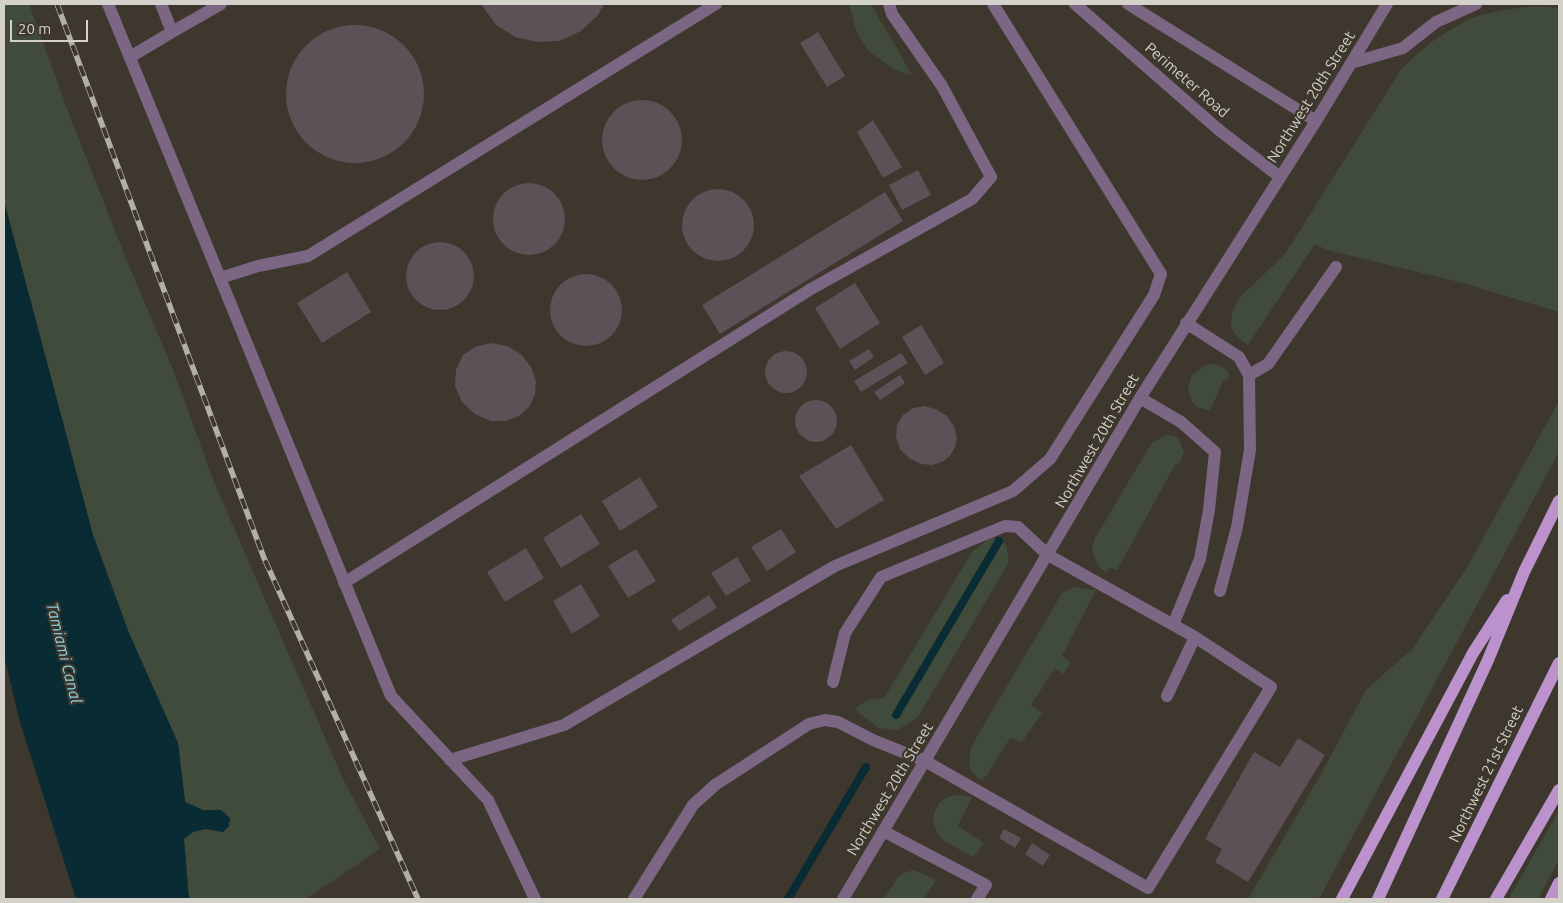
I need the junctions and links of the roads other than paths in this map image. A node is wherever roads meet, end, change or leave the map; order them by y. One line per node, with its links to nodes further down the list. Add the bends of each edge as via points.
1 (108, 4): 12 (street)
2 (161, 4): 11 (street)
3 (221, 4): 11 (street)
4 (716, 4): 17 (street, via 308,256)
5 (889, 4): 24 (street, via 892,14 942,86 991,177 972,199 811,289)
6 (994, 4): 31 (street, via 1161,274 1154,295 1050,459 1013,491 835,566 564,725)
7 (1075, 4): 15 (street, Perimeter Road, via 1219,130)
8 (1128, 4): 14 (street, Perimeter Road)
9 (1386, 4): 13 (street, Northwest 20th Street)
10 (1476, 4): 13 (street, via 1436,22 1403,48)
11 (172, 32): 12 (street)
12 (130, 57): 17 (street)
13 (1351, 63): 14 (street, Northwest 20th Street)
14 (1316, 121): 15 (street, Northwest 20th Street)
15 (1280, 177): 18 (street, Northwest 20th Street)
16 (1336, 267): 19 (street, via 1268,364)
17 (220, 278): 24 (street)
18 (1186, 323): 19 (street, via 1239,357); 20 (street, Northwest 20th Street)
19 (1249, 375): 25 (street, via 1250,450 1238,527)
20 (1140, 398): 22 (street, Northwest 20th Street); 26 (street, via 1181,422 1215,452 1200,559)
21 (1559, 501): 23 (main road)
22 (1048, 555): 26 (street); 29 (street, via 1018,527 1005,526 881,577 845,633); 32 (street, Northwest 20th Street)
23 (1524, 572): 40 (main road, via 1473,653); 41 (main road, via 1488,660)
24 (344, 583): 31 (street, via 391,696)
25 (1220, 591)
26 (1173, 625): 27 (street)
27 (1195, 637): 30 (street); 32 (street, via 1271,687 1148,888)
28 (1559, 663): 42 (main road, Northwest 21st Street)
29 (832, 682)
30 (1168, 696)
31 (450, 760): 36 (street, via 488,800)
32 (925, 761): 34 (street, Northwest 20th Street); 37 (street, via 838,722 825,720 809,724 715,785 693,805)
33 (1559, 790): 43 (main road)
34 (883, 831): 38 (street, Northwest 20th Street); 39 (street, via 986,885)
35 (1559, 883): 44 (main road)
36 (535, 899)
37 (634, 899)
38 (843, 899)
39 (977, 899)
40 (1342, 899)
41 (1378, 899)
42 (1442, 899)
43 (1496, 899)
44 (1551, 899)

